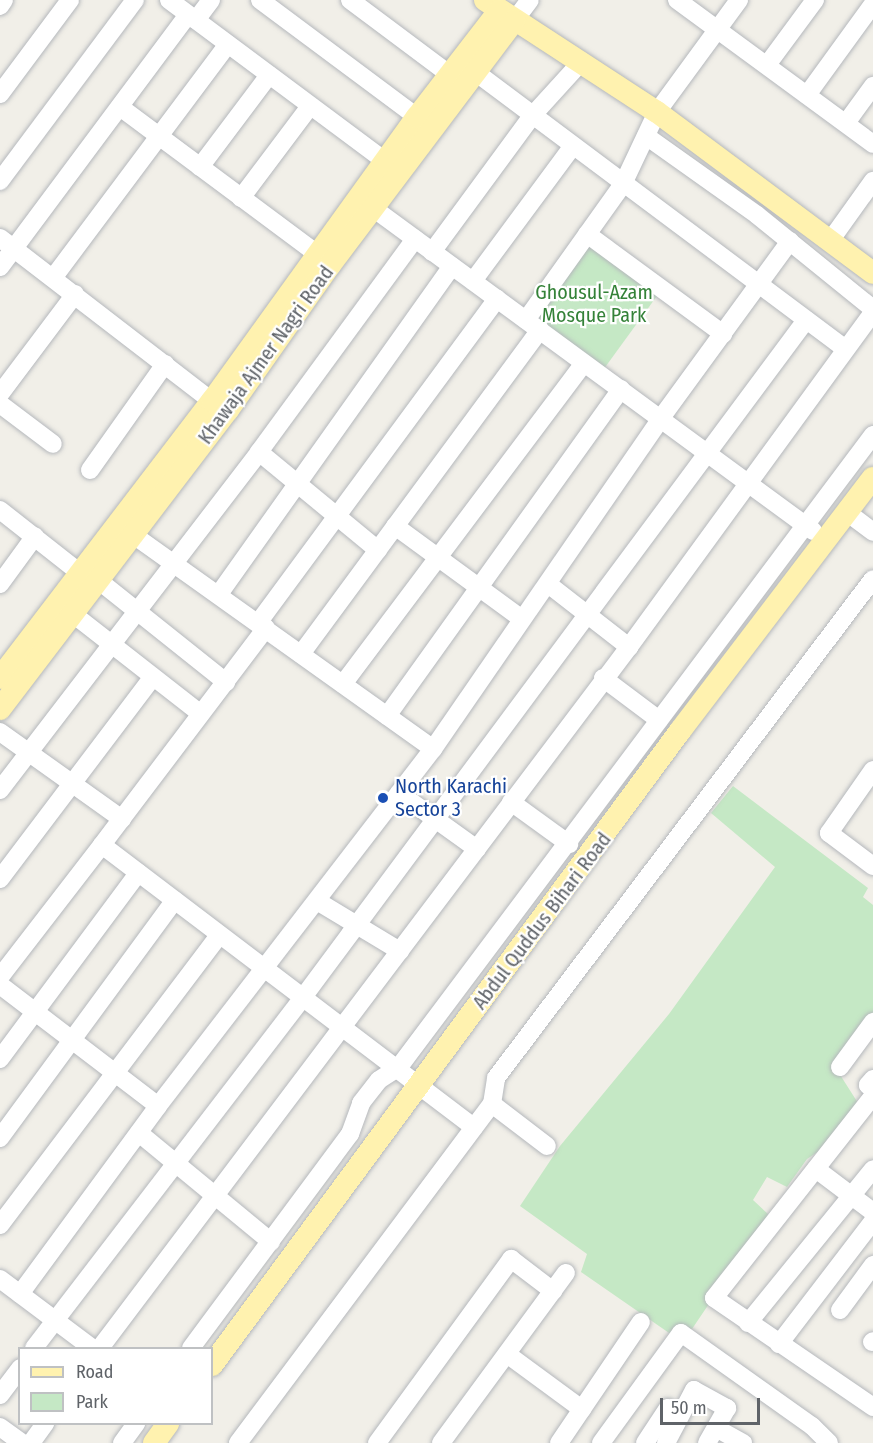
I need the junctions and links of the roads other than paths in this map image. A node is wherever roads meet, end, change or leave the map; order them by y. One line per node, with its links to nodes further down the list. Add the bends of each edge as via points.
1 (4, 0): 12 (street)
2 (70, 0): 23 (street)
3 (135, 0): 37 (street)
4 (169, 0): 14 (street)
5 (211, 0): 14 (street)
6 (260, 0): 29 (street)
7 (350, 0): 20 (street)
8 (677, 0): 15 (street)
9 (740, 0): 15 (street)
10 (815, 0): 18 (street)
11 (873, 4): 24 (street)
12 (0, 6)
13 (510, 6): 17 (main road); 19 (main road, Khawaja Ajmer Nagri Road); 20 (main road, Khawaja Ajmer Nagri Road)
14 (192, 17): 16 (street); 26 (street)
15 (718, 29): 18 (street); 27 (street)
16 (228, 44): 21 (street); 31 (street)
17 (582, 61): 27 (main road); 28 (street)
18 (767, 66): 24 (street)
19 (474, 71): 28 (street); 41 (main road, Khawaja Ajmer Nagri Road)
20 (449, 74): 29 (main road, Khawaja Ajmer Nagri Road)
21 (269, 75): 25 (street); 36 (street)
22 (873, 86): 30 (street)
23 (0, 94)
24 (807, 95): 30 (street)
25 (310, 105): 35 (street); 40 (street)
26 (120, 107): 31 (street); 46 (street)
27 (657, 112): 32 (street); 44 (main road)
28 (532, 116): 34 (street); 47 (street)
29 (417, 117): 35 (main road, Khawaja Ajmer Nagri Road)
30 (846, 123): 33 (street)
31 (159, 136): 36 (street); 52 (street)
32 (646, 136): 39 (street); 45 (street)
33 (873, 144)
34 (573, 146): 39 (street); 53 (street)
35 (385, 161): 48 (main road, Khawaja Ajmer Nagri Road)
36 (200, 167): 40 (street)
37 (0, 181)
38 (873, 181): 44 (street)
39 (623, 184): 42 (street); 54 (street)
40 (241, 198): 48 (street)
41 (373, 208): 43 (street); 78 (main road, Khawaja Ajmer Nagri Road, via 228,410)
42 (587, 234): 60 (street); 61 (street)
43 (415, 239): 47 (street); 72 (street)
44 (830, 240): 51 (main road)
45 (790, 241): 54 (street); 57 (street)
46 (7, 243): 50 (street); 52 (street)
47 (432, 252): 49 (street)
48 (317, 254): 67 (main road, Khawaja Ajmer Nagri Road)
49 (452, 266): 53 (street); 76 (street)
50 (0, 267)
51 (873, 273)
52 (53, 278): 55 (street)
53 (473, 281): 56 (street)
54 (759, 285): 59 (street); 61 (street)
55 (75, 294): 64 (street); 66 (street)
56 (497, 299): 60 (street); 81 (street)
57 (873, 309)
58 (873, 314): 62 (street)
59 (806, 320): 62 (street); 73 (street)
60 (533, 325): 63 (street); 83 (street)
61 (723, 334): 69 (street)
62 (845, 349): 77 (street)
63 (584, 363): 65 (street); 89 (street)
64 (165, 364): 67 (street); 74 (street)
65 (621, 389): 69 (street); 95 (street)
66 (0, 394)
67 (212, 401): 78 (main road, Khawaja Ajmer Nagri Road)
68 (0, 404): 71 (street)
69 (661, 418): 73 (street); 94 (street)
70 (873, 435): 82 (street)
71 (53, 444)
72 (259, 452): 76 (street); 90 (street)
73 (708, 453): 77 (street); 99 (street)
74 (90, 470)
75 (873, 478): 80 (main road, Abdul Quddus Bihari Road)
76 (298, 484): 81 (street); 96 (street)
77 (751, 484): 82 (street); 103 (street)
78 (150, 495): 85 (main road, Khawaja Ajmer Nagri Road); 91 (main road, Khawaja Ajmer Nagri Road)
79 (0, 510): 86 (street)
80 (848, 513): 84 (street); 87 (main road, Abdul Quddus Bihari Road)
81 (338, 516): 88 (street); 101 (street)
82 (806, 525): 87 (street); 113 (street)
83 (395, 526): 88 (street); 89 (street)
84 (873, 532)
85 (132, 534): 90 (street); 91 (main road, Khawaja Ajmer Nagri Road)
86 (35, 536): 91 (street); 93 (street)
87 (827, 541): 148 (main road, Abdul Quddus Bihari Road, via 680,731)
88 (378, 550): 104 (street)
89 (438, 558): 95 (street); 109 (street)
90 (172, 561): 96 (street); 97 (street)
91 (89, 577): 97 (street); 98 (main road, Khawaja Ajmer Nagri Road); 107 (main road, Khawaja Ajmer Nagri Road)
92 (873, 579): 151 (street, via 495,1078)
93 (0, 584)
94 (548, 584): 99 (street); 100 (street)
95 (478, 588): 100 (street); 112 (street)
96 (219, 594): 101 (street)
97 (135, 610): 102 (street); 108 (street)
98 (73, 614): 102 (street); 107 (main road, Khawaja Ajmer Nagri Road)
99 (589, 615): 103 (street); 123 (street)
100 (522, 619): 115 (street)
101 (262, 626): 104 (street); 108 (street)
102 (110, 643): 105 (street); 116 (street)
103 (629, 647): 106 (street)
104 (301, 654): 109 (street)
105 (153, 677): 111 (street); 118 (street)
106 (603, 678): 113 (street); 121 (street)
107 (7, 679): 110 (main road, Khawaja Ajmer Nagri Road)
108 (226, 682): 111 (street)
109 (343, 684): 112 (street)
110 (0, 709)
111 (201, 714): 122 (street)
112 (387, 716): 115 (street)
113 (659, 720): 124 (street)
114 (0, 732): 116 (street)
115 (433, 749): 120 (street)
116 (28, 752): 118 (street); 119 (street)
117 (873, 770): 127 (street, via 829,832)
118 (72, 783): 122 (street); 129 (street)
119 (0, 790)
120 (399, 793): 123 (street); 131 (street)
121 (511, 802): 124 (street); 126 (street)
122 (122, 819): 125 (street)
123 (436, 819): 126 (street); 132 (street)
124 (568, 844): 144 (street)
125 (102, 845): 128 (street); 136 (street)
126 (477, 849): 134 (street)
127 (873, 866)
128 (138, 873): 130 (street); 139 (street)
129 (0, 879)
130 (175, 900): 133 (street); 142 (street)
131 (317, 901): 132 (street); 135 (street)
132 (357, 924): 134 (street); 138 (street)
133 (219, 935): 135 (street); 146 (street)
134 (400, 951): 140 (street)
135 (266, 968): 138 (street); 152 (street)
136 (0, 976)
137 (0, 985): 139 (street)
138 (304, 996): 140 (street); 157 (street)
139 (36, 1013): 142 (street); 143 (street)
140 (344, 1026): 144 (street); 160 (street)
141 (871, 1031): 145 (street)
142 (72, 1041): 146 (street); 155 (street)
143 (0, 1059)
144 (399, 1067): 148 (street); 165 (street, via 379,1080 361,1103 350,1134)
145 (840, 1067)
146 (116, 1074): 152 (street); 164 (street)
147 (873, 1079): 149 (street, via 868,1085)
148 (420, 1084): 153 (street); 180 (main road, Abdul Quddus Bihari Road)
149 (873, 1089)
150 (873, 1096): 158 (street)
151 (492, 1104): 153 (street); 156 (street)
152 (158, 1106): 154 (street)
153 (474, 1127): 196 (street)
154 (139, 1133): 157 (street); 168 (street)
155 (0, 1138)
156 (547, 1146)
157 (177, 1162): 160 (street); 171 (street)
158 (816, 1169): 161 (street); 173 (street, via 714,1298)
159 (873, 1169): 161 (street)
160 (217, 1196): 165 (street); 177 (street)
161 (851, 1196): 162 (street); 173 (street)
162 (873, 1212)
163 (873, 1221): 174 (street)
164 (0, 1225)
165 (271, 1242): 178 (street)
166 (873, 1265): 170 (street)
167 (566, 1273): 169 (street)
168 (7, 1288): 171 (street)
169 (553, 1291): 179 (street); 197 (street, via 511,1259)
170 (840, 1310)
171 (54, 1320): 175 (street); 176 (street)
172 (641, 1322): 185 (street)
173 (748, 1323): 174 (street)
174 (779, 1344): 183 (street)
175 (35, 1347)
176 (91, 1347)
177 (101, 1347)
178 (192, 1347)
179 (507, 1354): 185 (street); 198 (street)
180 (213, 1364)
181 (18, 1371): 182 (street)
182 (0, 1395)
183 (873, 1407)
184 (668, 1408): 200 (street)
185 (579, 1415): 191 (street); 199 (street)
186 (44, 1425): 193 (street)
187 (135, 1425): 194 (street)
188 (167, 1425): 195 (main road)
189 (0, 1426): 192 (street)
190 (711, 1435): 201 (street, via 727,1408 694,1390); 202 (street)
191 (602, 1441): 203 (street, via 681,1334 812,1426)
192 (22, 1443)
193 (31, 1443)
194 (122, 1443)
195 (154, 1443)
196 (238, 1443)
197 (377, 1443)
198 (441, 1443)
199 (559, 1443)
200 (645, 1443)
201 (666, 1443)
202 (743, 1443)
203 (829, 1443)

